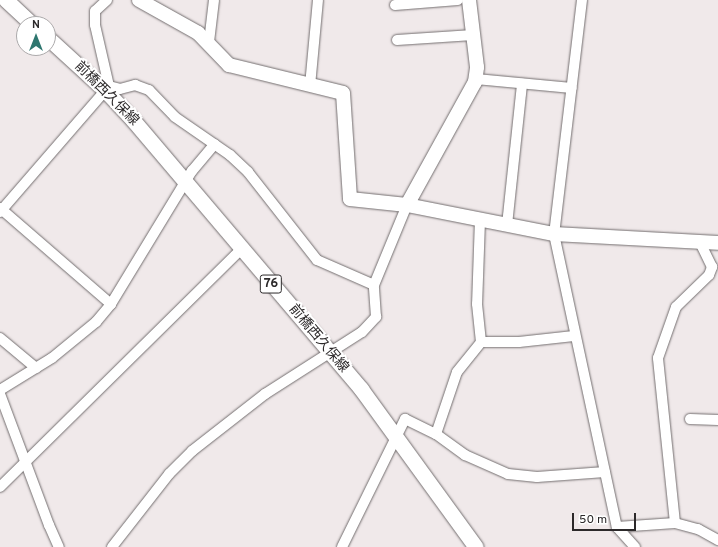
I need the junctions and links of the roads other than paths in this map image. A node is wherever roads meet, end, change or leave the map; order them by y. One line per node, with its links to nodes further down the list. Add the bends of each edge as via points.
1 (6, 0): 10 (main road)
2 (107, 0): 18 (street, via 95,11 95,25)
3 (139, 0): 13 (street)
4 (214, 0): 13 (street)
5 (318, 0): 17 (street)
6 (458, 0): 9 (street)
7 (469, 0): 11 (street)
8 (582, 0): 19 (street)
9 (395, 5)
10 (23, 16)
11 (473, 35): 12 (street); 15 (street)
12 (397, 40)
13 (209, 42): 17 (street, via 229,65)
14 (56, 45): 18 (main road, 前橋西久保線 / 76)
15 (476, 80): 16 (street); 22 (street)
16 (522, 84): 19 (street); 25 (street)
17 (310, 86): 22 (street, via 343,93 350,199)
18 (107, 88): 20 (street, via 120,89 135,85 149,90 175,118); 21 (main road, 前橋西久保線 / 76); 23 (street)
19 (572, 88): 26 (street)
20 (215, 144): 21 (street); 30 (street, via 252,177 317,260)
21 (185, 183): 29 (main road, 前橋西久保線 / 76); 31 (street)
22 (407, 205): 24 (street); 30 (street)
23 (1, 210): 31 (street)
24 (480, 220): 25 (street); 34 (street, via 477,304)
25 (507, 225): 26 (street)
26 (554, 234): 27 (street); 32 (street)
27 (700, 242): 28 (street); 46 (street, via 712,268 709,276 676,307 658,358)
28 (718, 243)
29 (241, 249): 35 (main road, 前橋西久保線 / 76); 43 (street)
30 (374, 285): 35 (street, via 376,317 362,332)
31 (111, 304): 36 (street, via 96,322)
32 (574, 336): 34 (street, via 519,342); 44 (street)
33 (0, 338): 36 (street)
34 (481, 342): 41 (street, via 457,372)
35 (329, 352): 42 (main road, 前橋西久保線 / 76); 50 (street, via 265,394 192,451 169,474)
36 (36, 368): 37 (street)
37 (0, 390)
38 (0, 394): 43 (street)
39 (690, 419): 40 (street)
40 (718, 420)
41 (436, 434): 42 (street, via 405,419); 44 (street, via 465,456 508,474 537,477)
42 (395, 436): 51 (street); 52 (main road, 前橋西久保線 / 76)
43 (25, 462): 45 (street); 49 (street)
44 (605, 472): 47 (street)
45 (0, 487)
46 (675, 523): 47 (street); 48 (street, via 698,529)
47 (617, 527): 53 (street)
48 (718, 540)
49 (59, 547)
50 (112, 547)
51 (342, 547)
52 (476, 547)
53 (635, 547)

